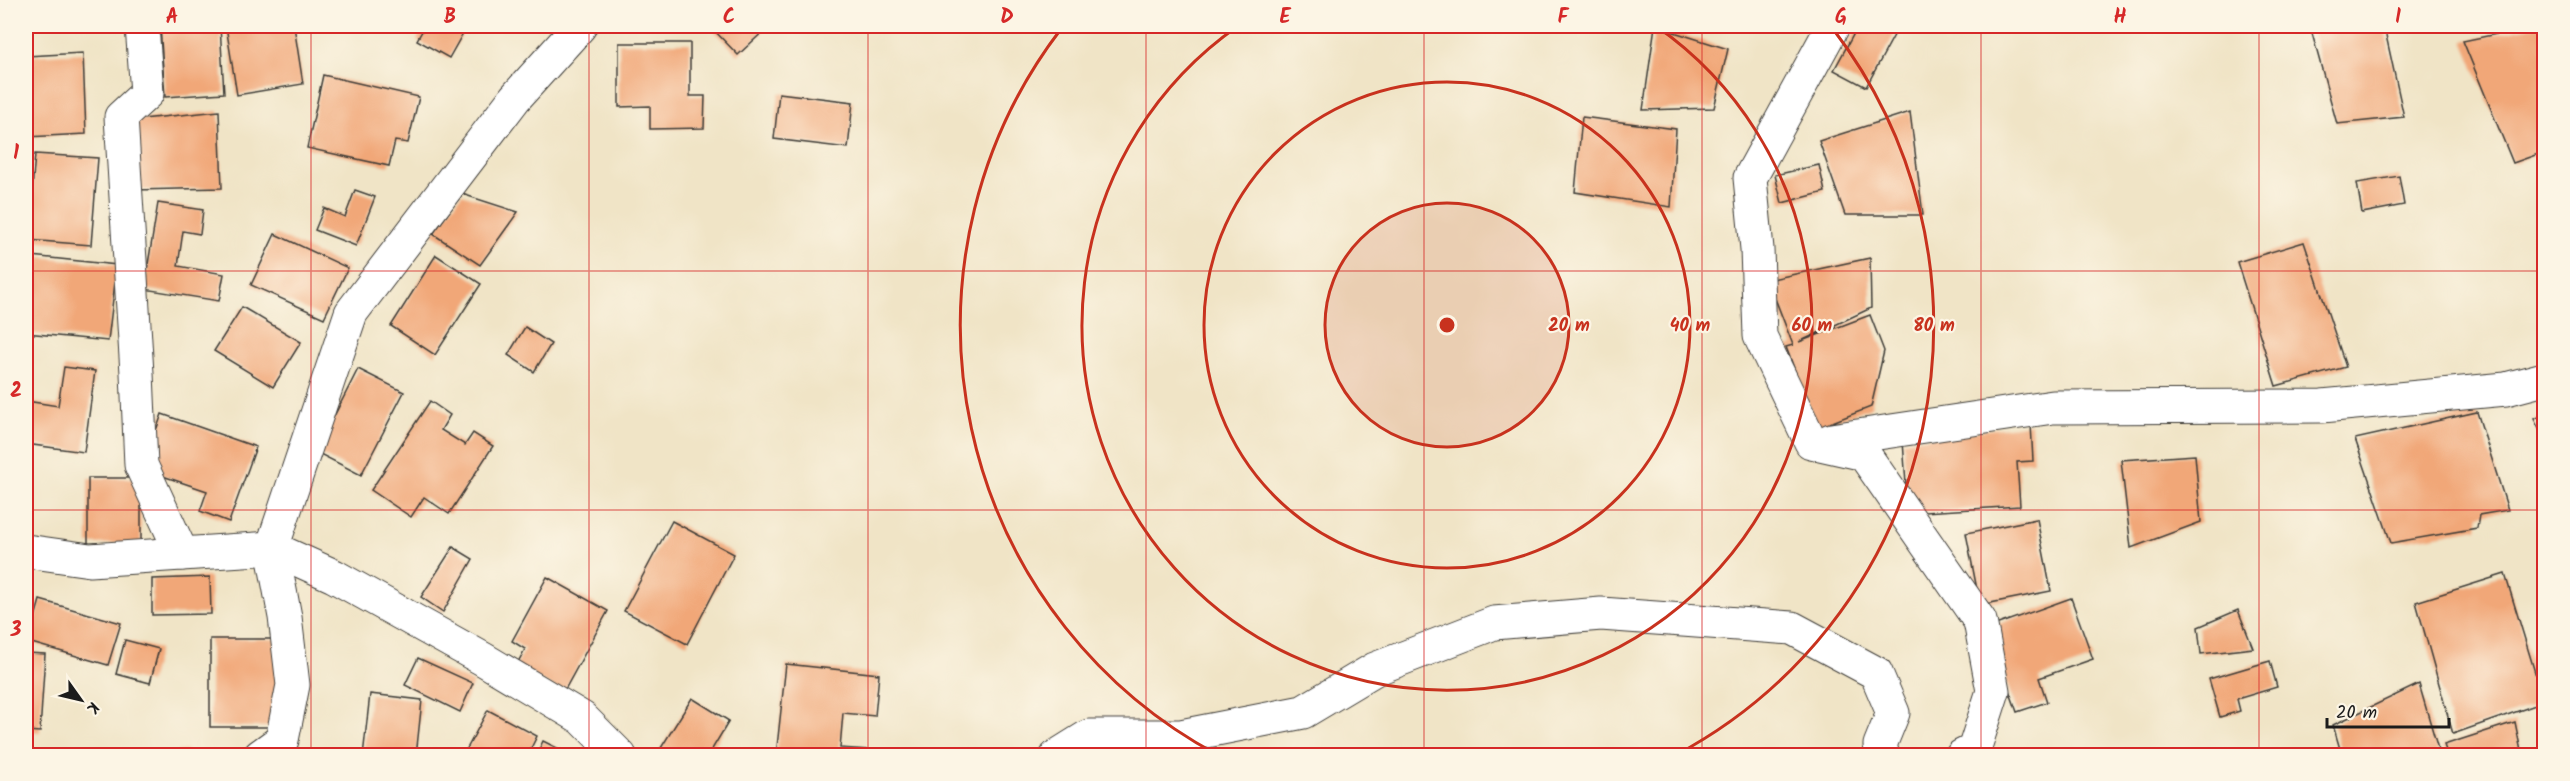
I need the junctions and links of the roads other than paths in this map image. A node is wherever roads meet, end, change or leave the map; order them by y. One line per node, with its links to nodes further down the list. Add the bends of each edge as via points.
1 (142, 26): 8 (street, via 147,93 121,117 141,465)
2 (580, 26): 6 (street, via 514,98 351,313)
3 (1833, 26): 5 (street, via 1750,178 1760,336)
4 (2544, 379): 5 (street, via 2506,389 2322,406 2053,407)
5 (1811, 442): 9 (street, via 1864,454 1980,621 1993,692)
6 (272, 548): 8 (street); 10 (street, via 293,684 282,740); 11 (street, via 334,576 572,712)
7 (26, 551): 8 (street, via 90,560)
8 (182, 554)
9 (1971, 754)
10 (260, 756)
11 (620, 756)
12 (1057, 756): 13 (street, via 1089,736 1181,736 1303,712 1375,669 1494,622 1601,614 1792,628 1801,632 1876,673 1893,713 1880,746)
13 (1883, 756)

